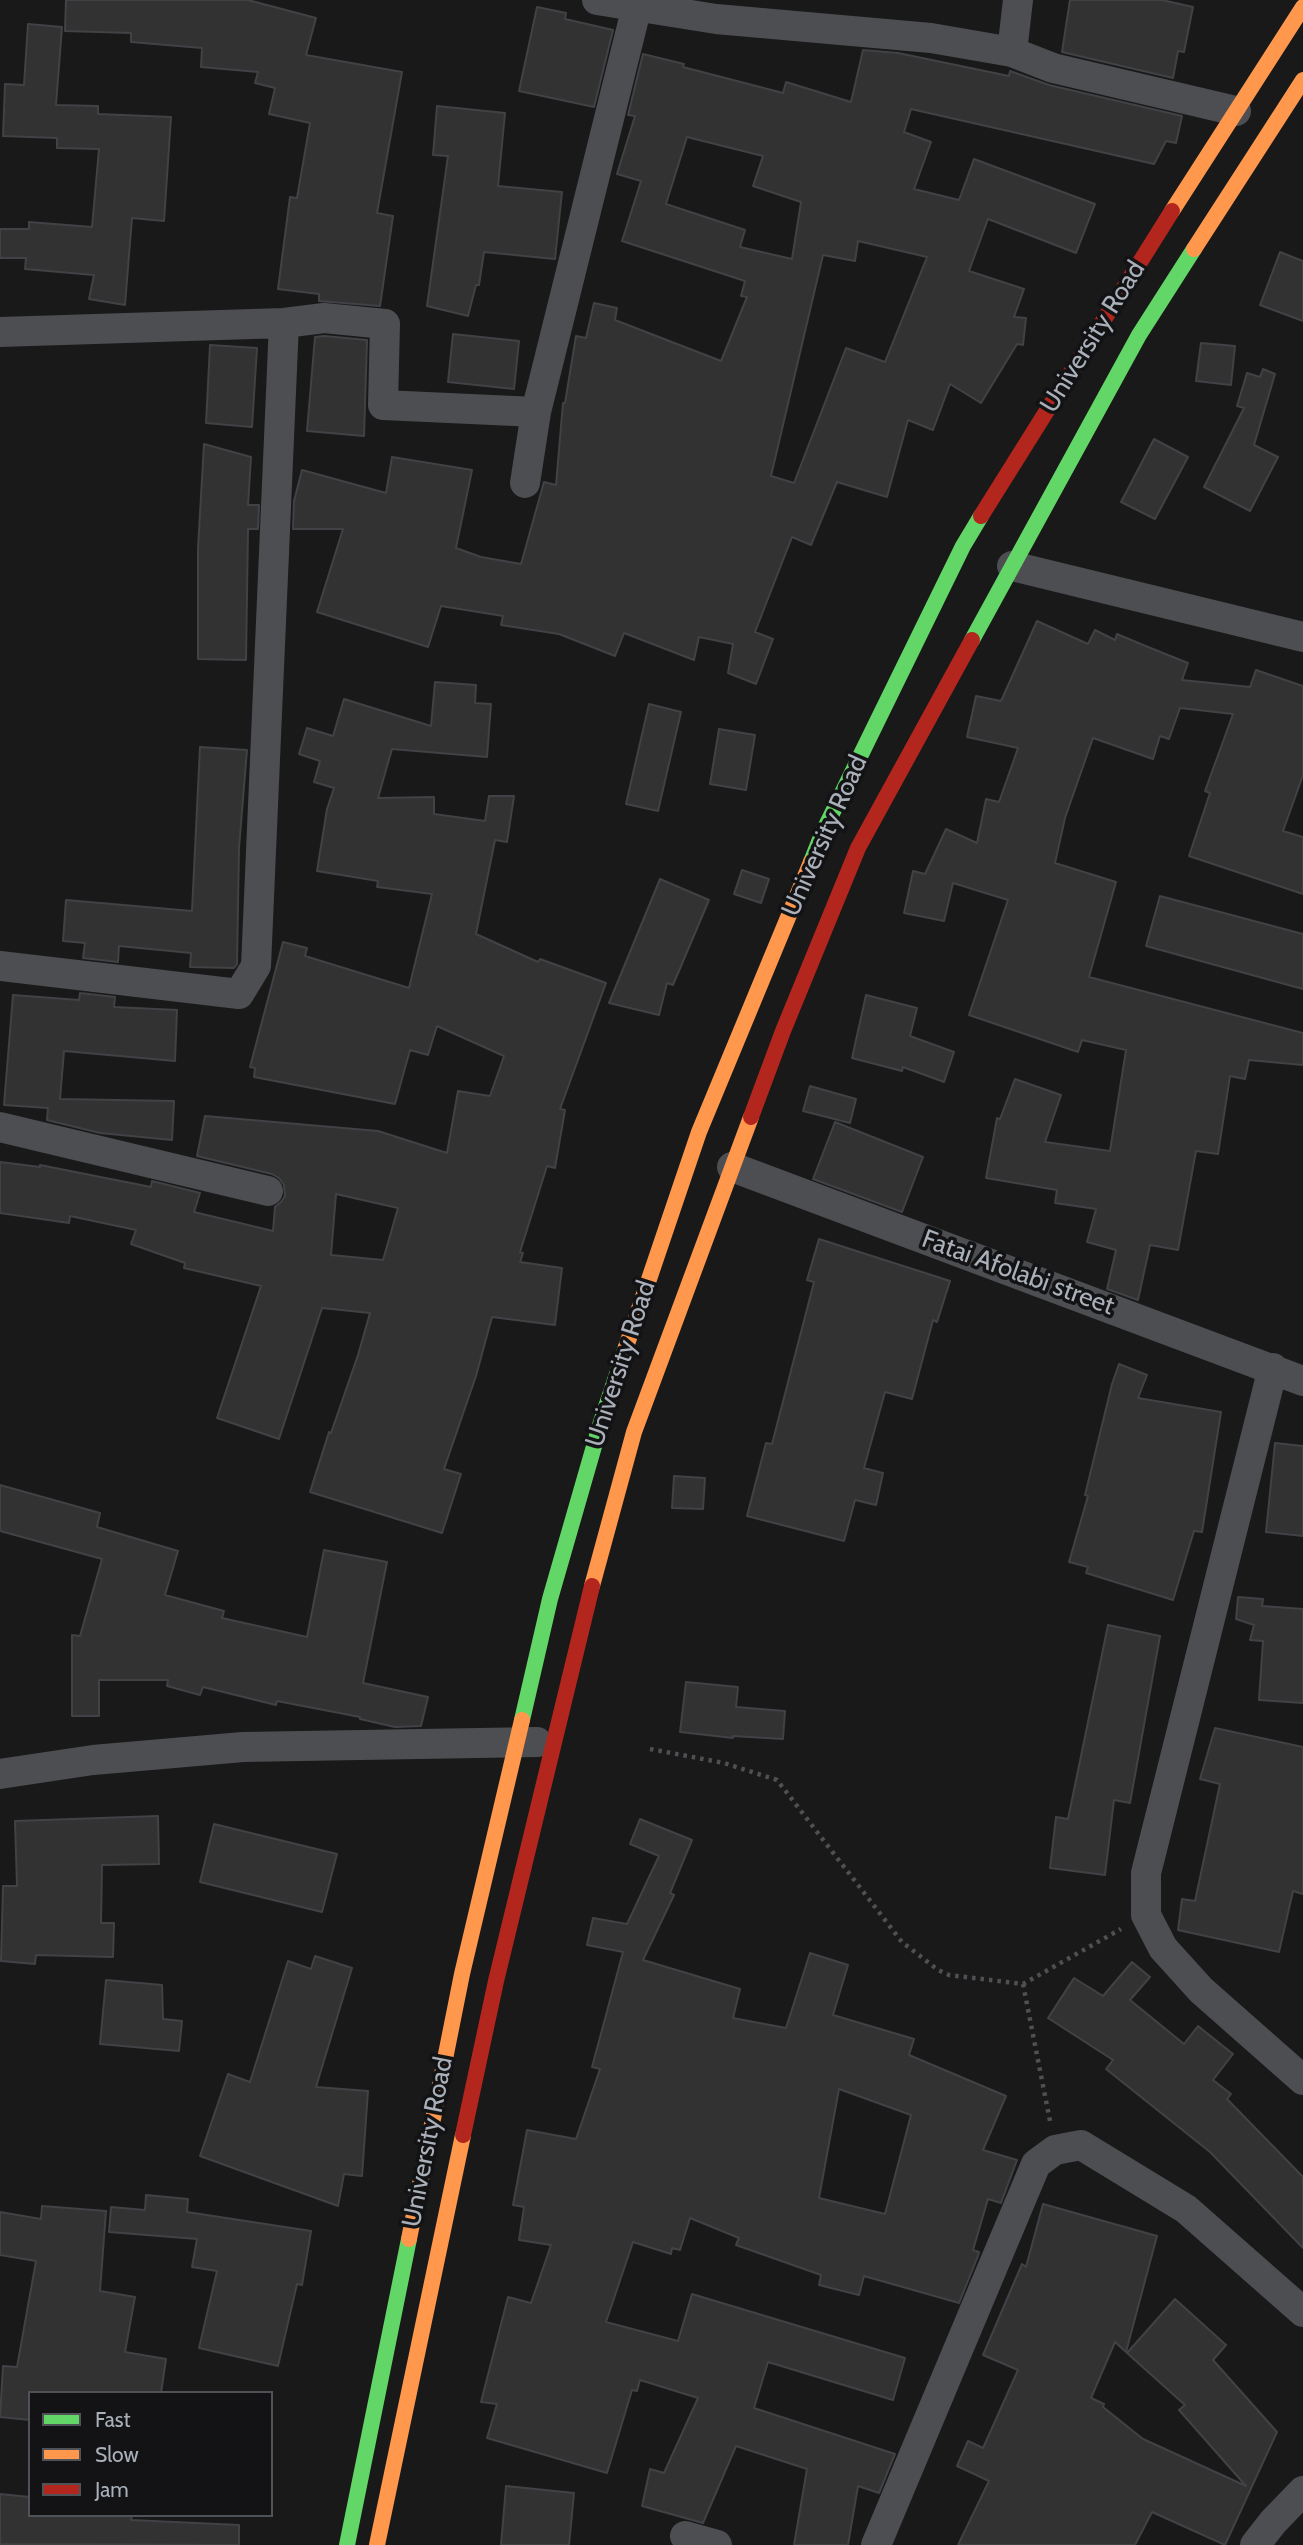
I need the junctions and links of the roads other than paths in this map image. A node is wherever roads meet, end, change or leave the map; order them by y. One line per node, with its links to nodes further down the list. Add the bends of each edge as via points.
1 (597, 0): 3 (street)
2 (1018, 0): 5 (street)
3 (637, 6): 5 (street, via 716,19 931,38); 10 (street)
4 (1303, 7): 7 (main road, University Road)
5 (1012, 52): 7 (street, via 1053,68)
6 (1303, 80): 12 (main road, University Road, via 1139,335)
7 (1236, 111): 20 (main road, University Road, via 963,546 823,832 699,1132 601,1422 550,1599)
8 (284, 323): 9 (street); 10 (street, via 324,318 386,324 383,405); 14 (street, via 256,966 239,994)
9 (0, 332)
10 (536, 412): 11 (street)
11 (525, 483)
12 (1012, 566): 13 (street); 16 (main road, University Road, via 858,848)
13 (1303, 637)
14 (0, 966)
15 (0, 1127): 17 (street)
16 (732, 1167): 18 (street, Fatai Afolabi street); 21 (main road, University Road, via 634,1432)
17 (268, 1191)
18 (1273, 1368): 19 (street, Fatai Afolabi street); 23 (street, via 1146,1873 1146,1915 1163,1948 1201,1990)
19 (1303, 1381)
20 (516, 1741): 21 (street); 22 (street, via 243,1746); 27 (main road, University Road, via 462,1974)
21 (551, 1743): 28 (main road, University Road, via 484,2035)
22 (0, 1774)
23 (1303, 2080)
24 (1303, 2312): 30 (street, via 1186,2209 1081,2146 1055,2150 1036,2164)
25 (1303, 2491): 31 (street)
26 (685, 2536): 29 (street)
27 (346, 2545)
28 (377, 2545)
29 (717, 2545)
30 (876, 2545)
31 (1255, 2545)

